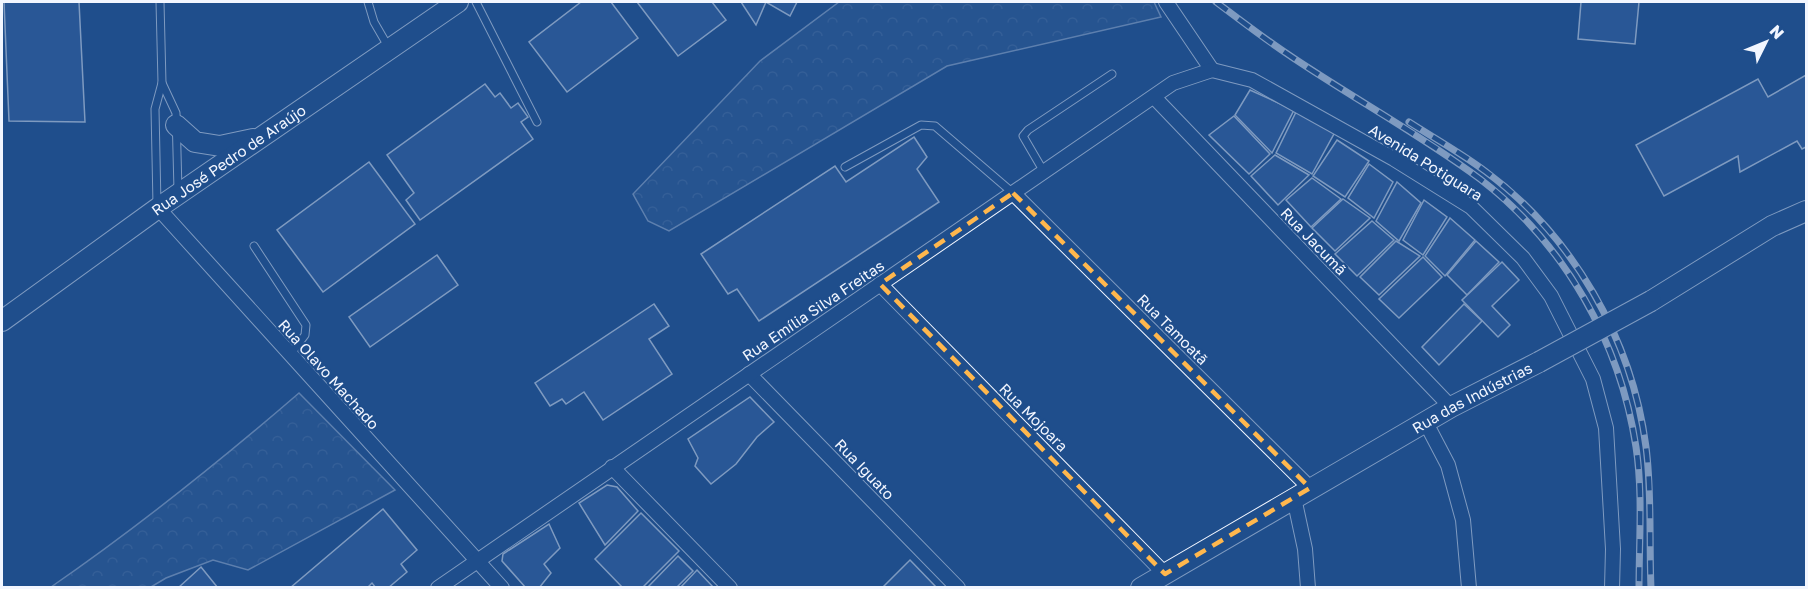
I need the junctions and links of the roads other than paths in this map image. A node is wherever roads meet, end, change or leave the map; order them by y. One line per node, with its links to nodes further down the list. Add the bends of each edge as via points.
1 (160, 2): 9 (lane)
2 (368, 2): 6 (lane)
3 (458, 2): 6 (street, Rua José Pedro de Araújo)
4 (476, 2): 11 (lane)
5 (1166, 2): 7 (street)
6 (389, 48): 13 (street, Rua José Pedro de Araújo)
7 (1212, 70): 10 (street, Rua Emília Silva Freitas, via 1173,83); 37 (street, Avenida Potiguara, via 1252,80 1394,159 1471,207 1523,258 1551,296 1593,379 1606,428)
8 (1112, 74): 15 (lane, via 1023,136)
9 (162, 82): 12 (lane, via 176,113); 18 (lane, via 155,109)
10 (1154, 97): 15 (street, Rua Emília Silva Freitas); 25 (street, Rua Jacumã)
11 (537, 122)
12 (176, 125): 13 (street, via 195,142 220,146); 17 (lane)
13 (261, 137): 17 (street, Rua José Pedro de Araújo)
14 (845, 167): 16 (lane, via 921,125 935,126)
15 (1044, 172): 16 (street, Rua Emília Silva Freitas)
16 (1013, 193): 21 (street, Rua Emília Silva Freitas); 28 (street, Rua Tamoatã)
17 (178, 195): 18 (street, Rua José Pedro de Araújo)
18 (158, 208): 22 (street, Rua José Pedro de Araújo); 23 (street, Rua Olavo Machado)
19 (1806, 211): 25 (street, Rua das Indústrias, bridge, via 1772,225 1651,301)
20 (254, 246): 23 (lane, via 306,325 305,335)
21 (880, 284): 24 (street, Rua Emília Silva Freitas); 30 (street, Rua Mojoara)
22 (2, 321)
23 (290, 355): 29 (street, Rua Olavo Machado)
24 (749, 374): 27 (street, Rua Emília Silva Freitas); 34 (street, Rua Iguato)
25 (1451, 407): 26 (street, Rua das Indústrias)
26 (1426, 423): 28 (street, Rua das Indústrias); 36 (street, via 1448,465 1463,520)
27 (612, 467): 29 (street, Rua Emília Silva Freitas); 33 (street)
28 (1302, 493): 30 (street, Rua das Indústrias); 35 (street)
29 (476, 561): 31 (street, Rua Emília Silva Freitas); 32 (street, Rua Olavo Machado)
30 (1151, 583)
31 (438, 588)
32 (502, 588)
33 (730, 588)
34 (958, 588)
35 (1308, 588)
36 (1469, 588)
37 (1612, 588)

